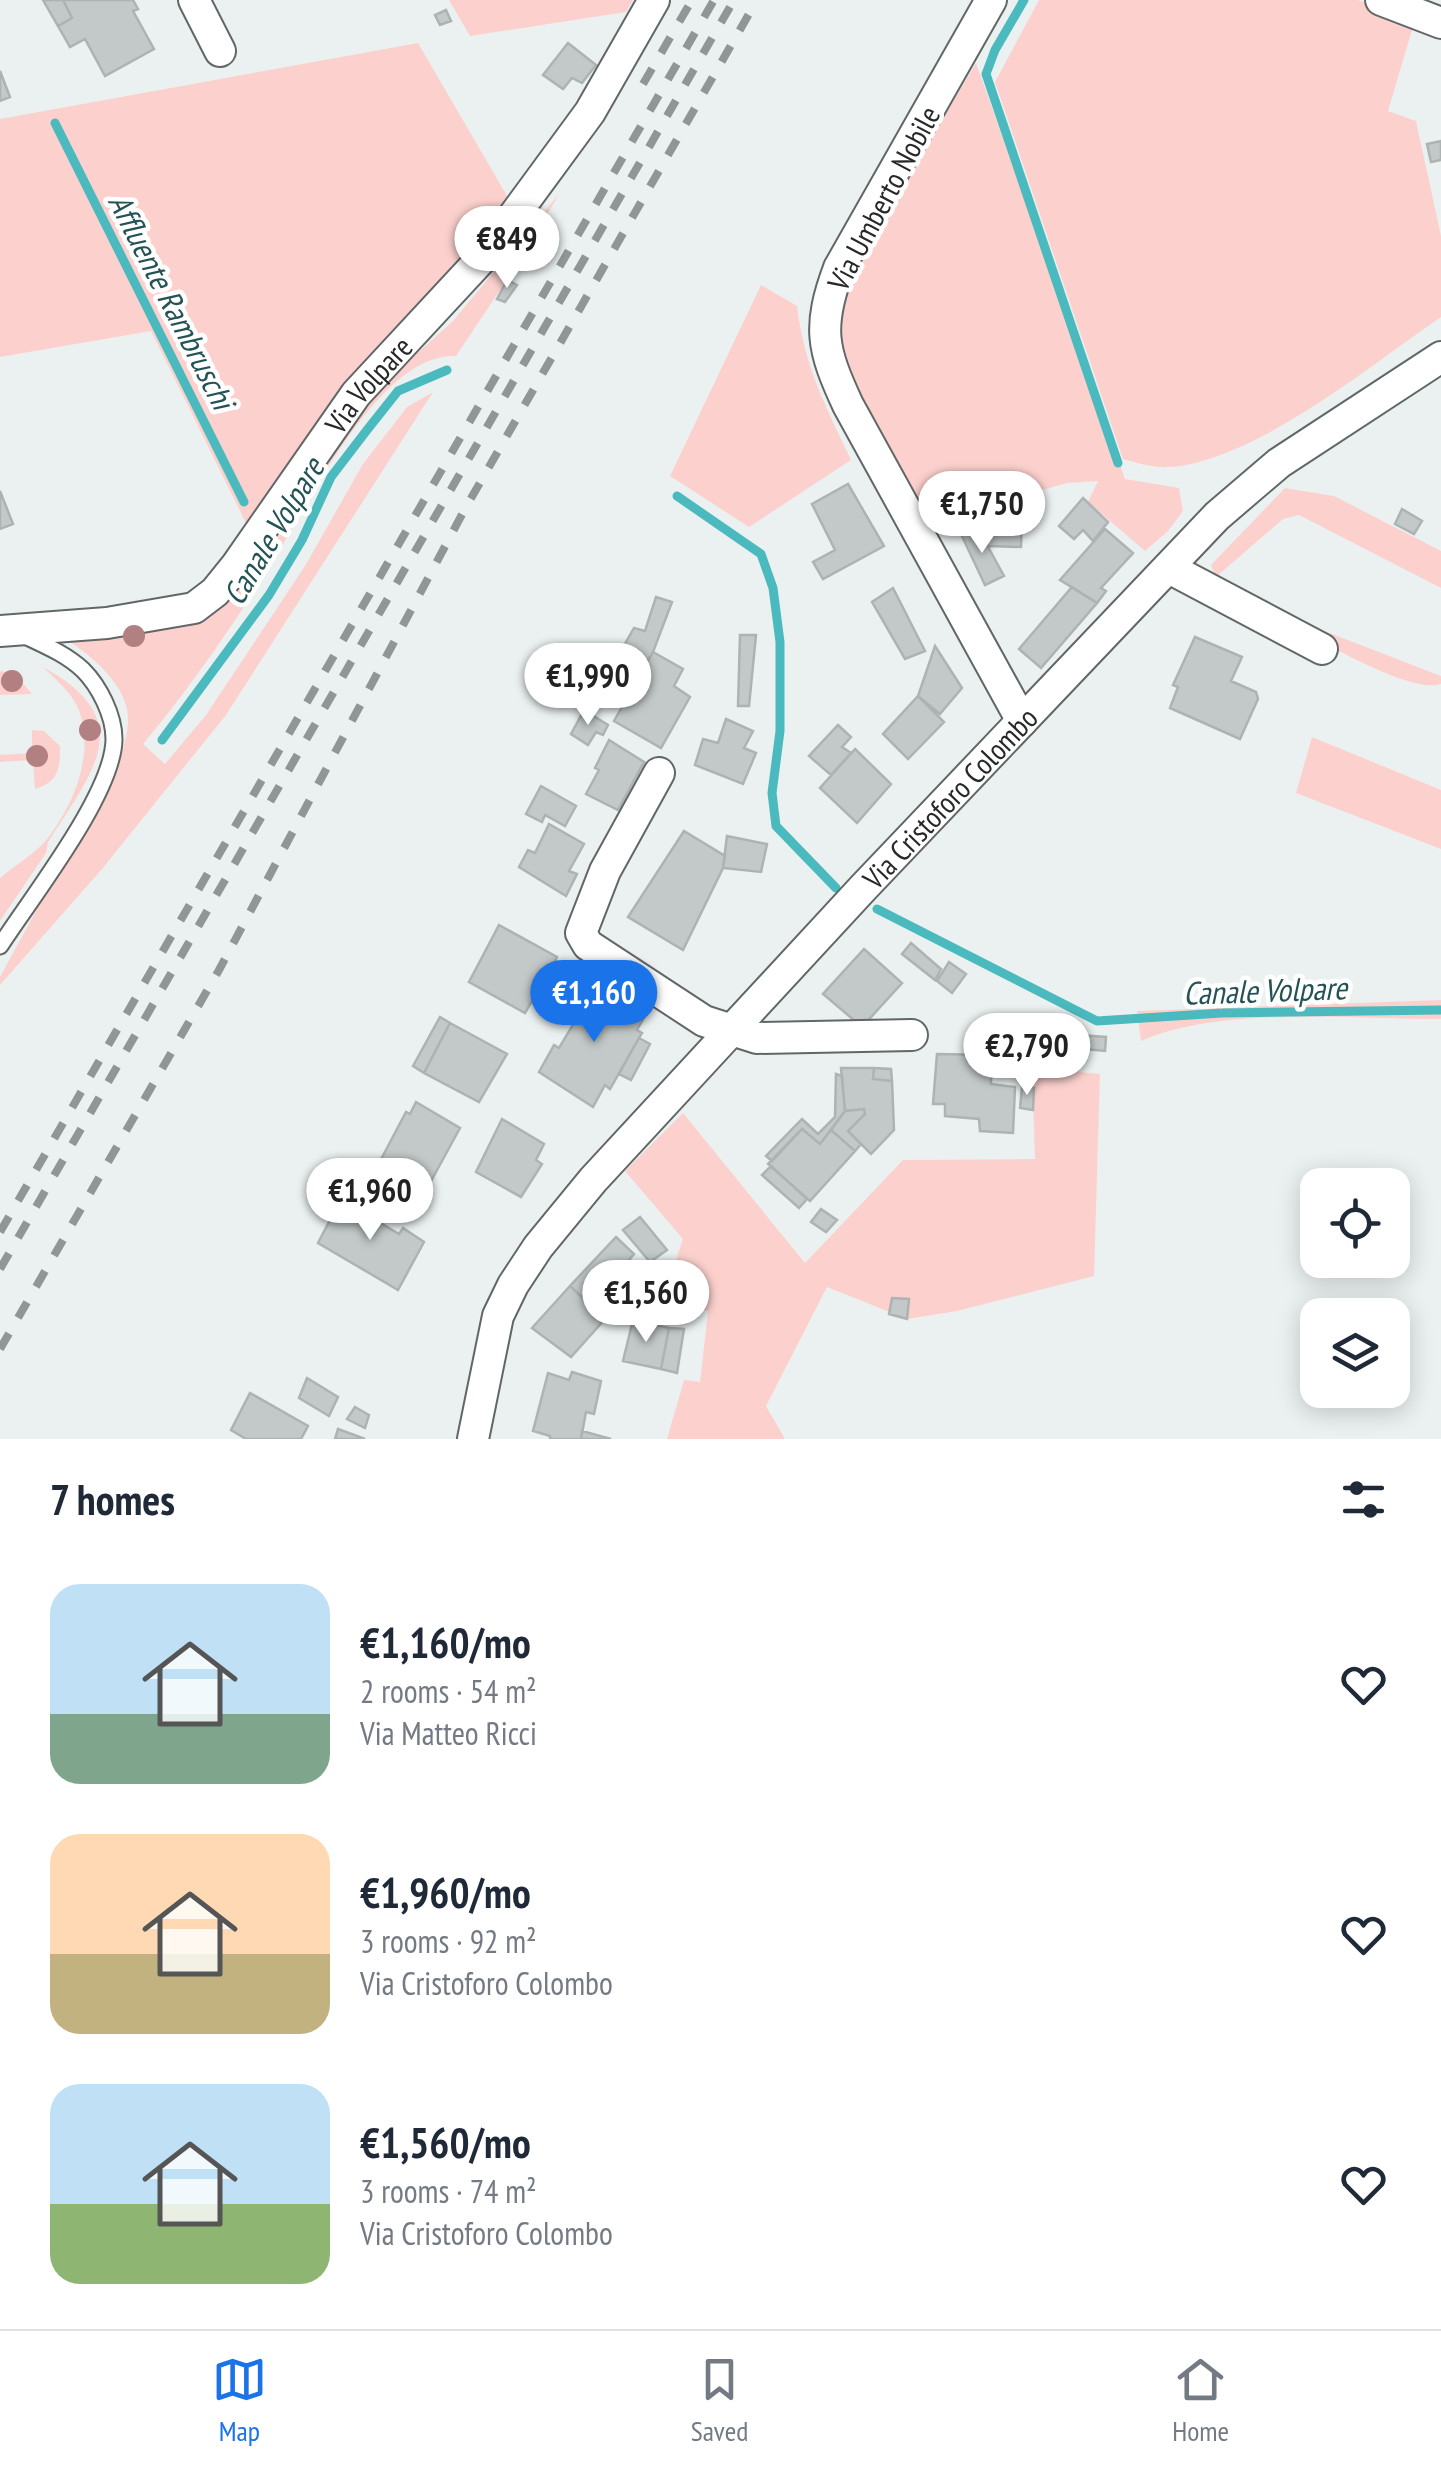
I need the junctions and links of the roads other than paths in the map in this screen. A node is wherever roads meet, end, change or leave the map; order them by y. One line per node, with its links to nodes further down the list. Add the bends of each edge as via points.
1 (194, 0): 6 (street)
2 (654, 0): 9 (street, Via Volpare, via 590,112 508,223 356,394 215,592 194,608)
3 (991, 0): 11 (street, Via Umberto Nobile, via 839,268 824,338 848,405)
4 (1381, 0): 5 (street)
5 (1441, 23)
6 (220, 51)
7 (1441, 357): 8 (street, Via Cristoforo Colombo, via 1280,463 1216,516)
8 (1169, 568): 10 (street); 11 (street, Via Cristoforo Colombo)
9 (8, 631): 13 (lane, via 59,652 84,671 104,700 114,738 105,778 76,833)
10 (1322, 649)
11 (1022, 721): 14 (street, Via Cristoforo Colombo)
12 (660, 773): 14 (street, via 604,871 580,934 704,1021)
13 (0, 946)
14 (732, 1031): 15 (street, via 757,1038); 16 (street, Via Cristoforo Colombo, via 593,1180 513,1285 498,1316)
15 (912, 1035)
16 (473, 1439)

